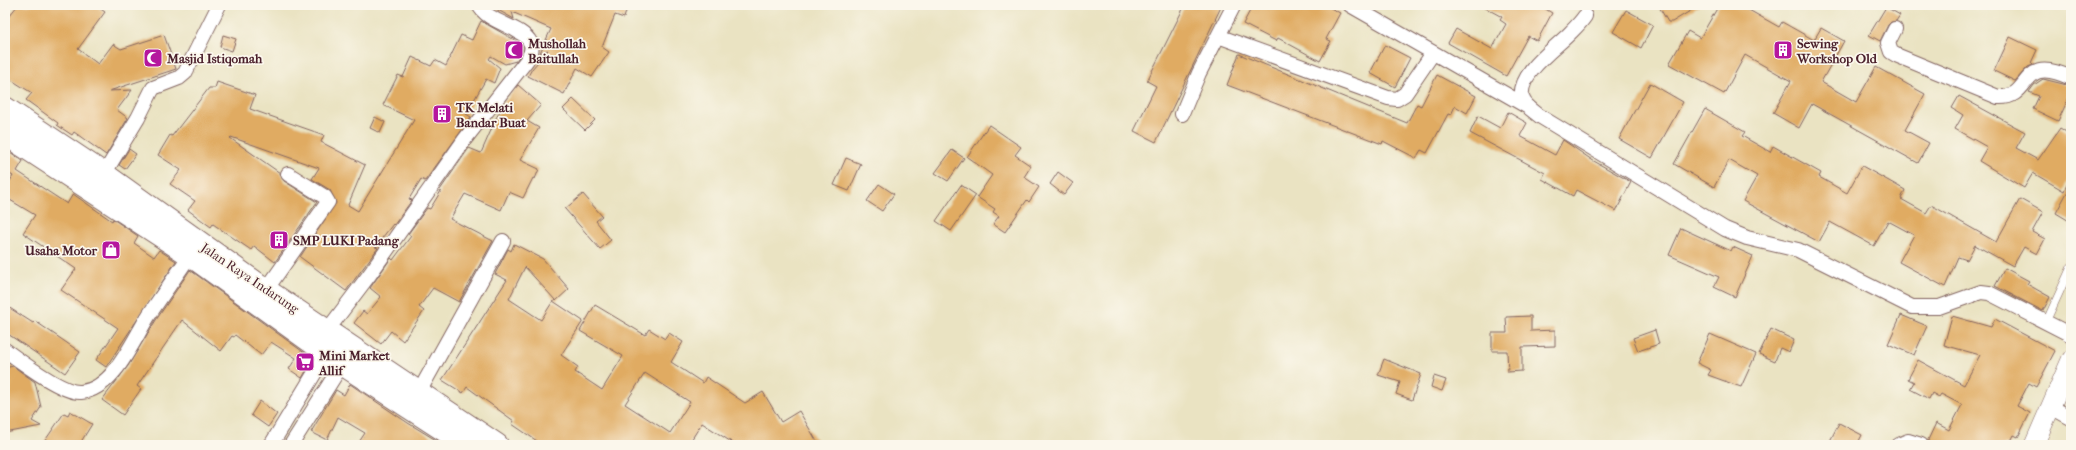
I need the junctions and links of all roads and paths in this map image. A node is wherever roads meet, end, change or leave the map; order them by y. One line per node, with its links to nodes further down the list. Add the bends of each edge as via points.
1 (219, 5): 14 (street, via 185,73 153,88)
2 (479, 5): 23 (street, via 485,14 530,42 532,47 527,60 466,138 370,274)
3 (1234, 5): 7 (street)
4 (1350, 5): 8 (street)
5 (1585, 16): 10 (street, via 1543,56 1531,72 1522,90 1522,98)
6 (1895, 29): 9 (street, via 1888,43 1891,52 1998,97 2007,98 2020,90 2028,78 2040,70 2045,69)
7 (1218, 36): 8 (street, via 1388,98 1397,99 1404,94); 12 (street)
8 (1433, 53): 10 (street)
9 (2071, 78)
10 (1528, 107): 21 (street, via 1725,229 1747,238 1798,250 1912,308 1939,307 1981,292 2000,298)
11 (5, 108): 14 (highway, Jalan Raya Indarung)
12 (1182, 114)
13 (5, 134): 16 (highway, Jalan Raya Indarung)
14 (104, 174): 16 (highway, Jalan Raya Indarung)
15 (288, 174): 20 (street, via 325,197 328,202)
16 (117, 196): 18 (highway, Jalan Raya Indarung); 20 (highway, Jalan Raya Indarung)
17 (503, 241): 26 (street)
18 (190, 255): 23 (highway, Jalan Raya Indarung); 24 (street, via 149,315 120,365 99,385 80,393 70,391 55,385)
19 (2071, 267): 21 (lane)
20 (266, 290): 23 (highway, Jalan Raya Indarung)
21 (2046, 322): 22 (street)
22 (2071, 335)
23 (334, 346): 26 (highway, Jalan Raya Indarung); 29 (street); 30 (street); 31 (highway, Jalan Raya Indarung)
24 (5, 350)
25 (2071, 360): 27 (street)
26 (419, 392): 32 (highway, Jalan Raya Indarung)
27 (2051, 407): 28 (street); 35 (street)
28 (2071, 418)
29 (271, 445)
30 (291, 445)
31 (466, 445)
32 (497, 445)
33 (1899, 445): 34 (street, via 1908,441)
34 (1921, 445)
35 (2034, 445)

